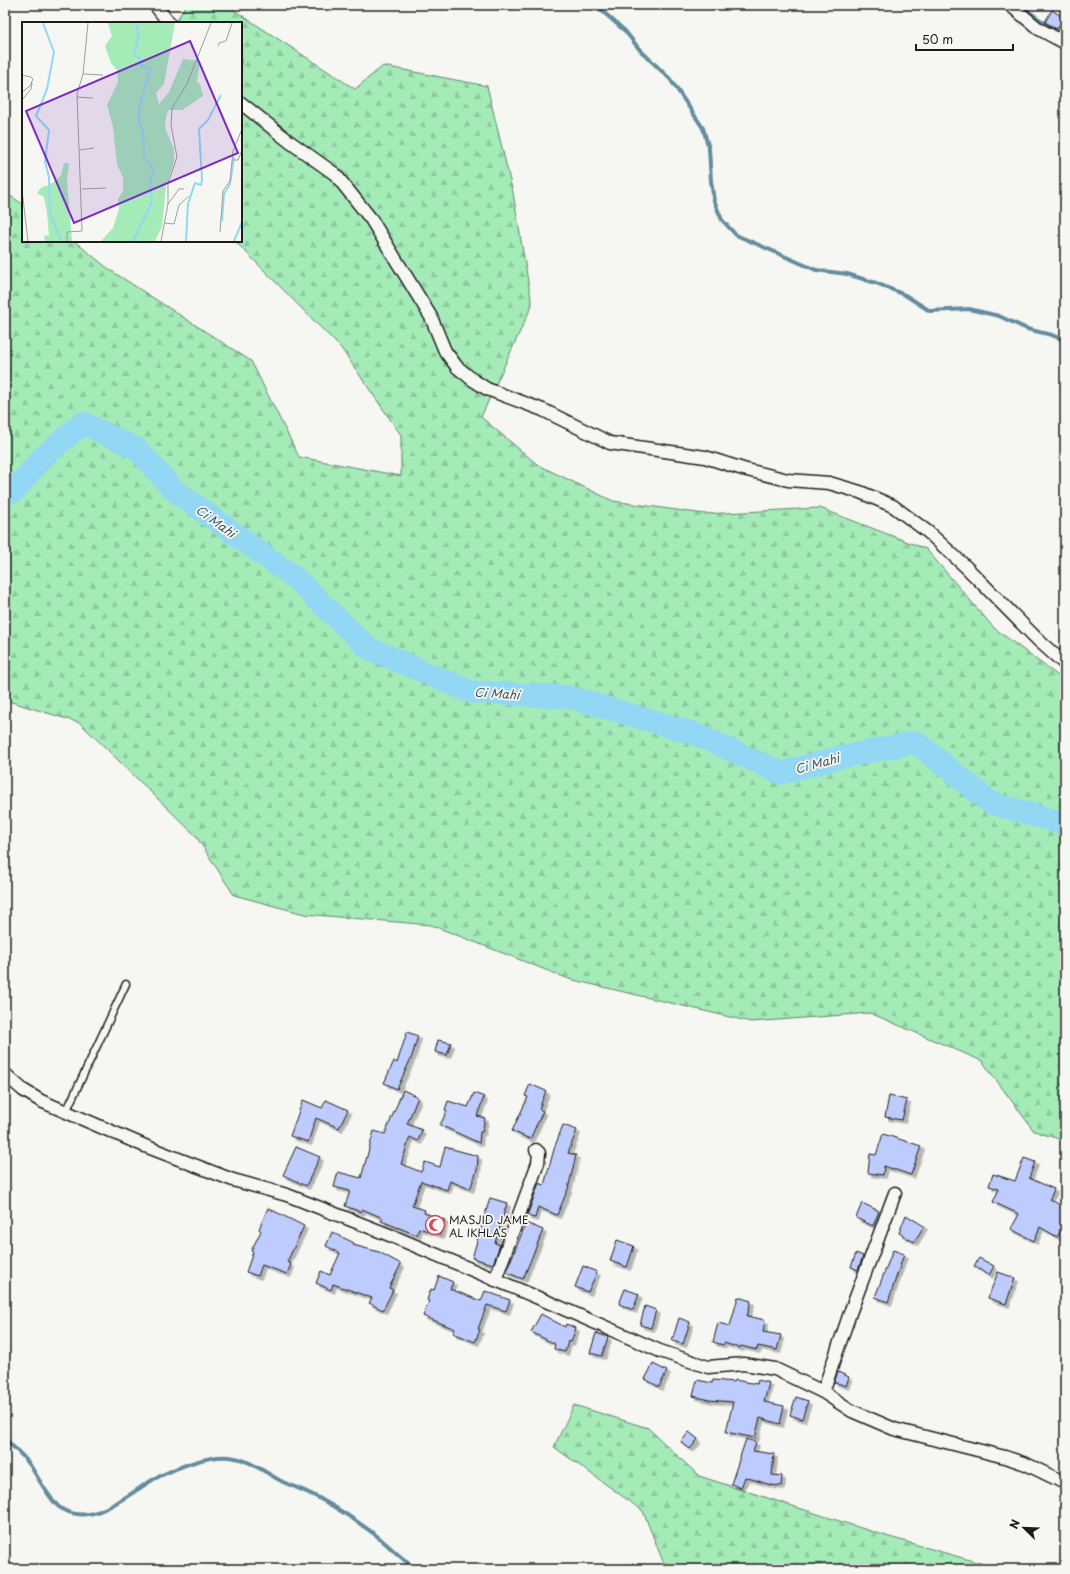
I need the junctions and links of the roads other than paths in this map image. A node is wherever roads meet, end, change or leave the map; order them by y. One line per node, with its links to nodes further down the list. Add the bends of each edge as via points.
1 (155, 5): 3 (street)
2 (1010, 5): 4 (street, via 1038,29)
3 (168, 22)
4 (1065, 43)
5 (242, 104): 6 (street, via 335,174 371,219 431,317 445,351 457,367 473,380 487,389 543,410 610,443 705,456 788,480 829,483 860,492 893,506 928,532 1038,641)
6 (1065, 664)
7 (126, 984): 9 (lane)
8 (5, 1074): 9 (street, via 23,1090)
9 (66, 1112): 12 (street, via 233,1180 287,1195 392,1236)
10 (536, 1150): 12 (street, via 539,1152 538,1163)
11 (895, 1193): 13 (street)
12 (495, 1280): 13 (street, via 660,1351 708,1367 744,1364 775,1369)
13 (823, 1392): 14 (street, via 852,1411 894,1429 1005,1457)
14 (1065, 1483)

